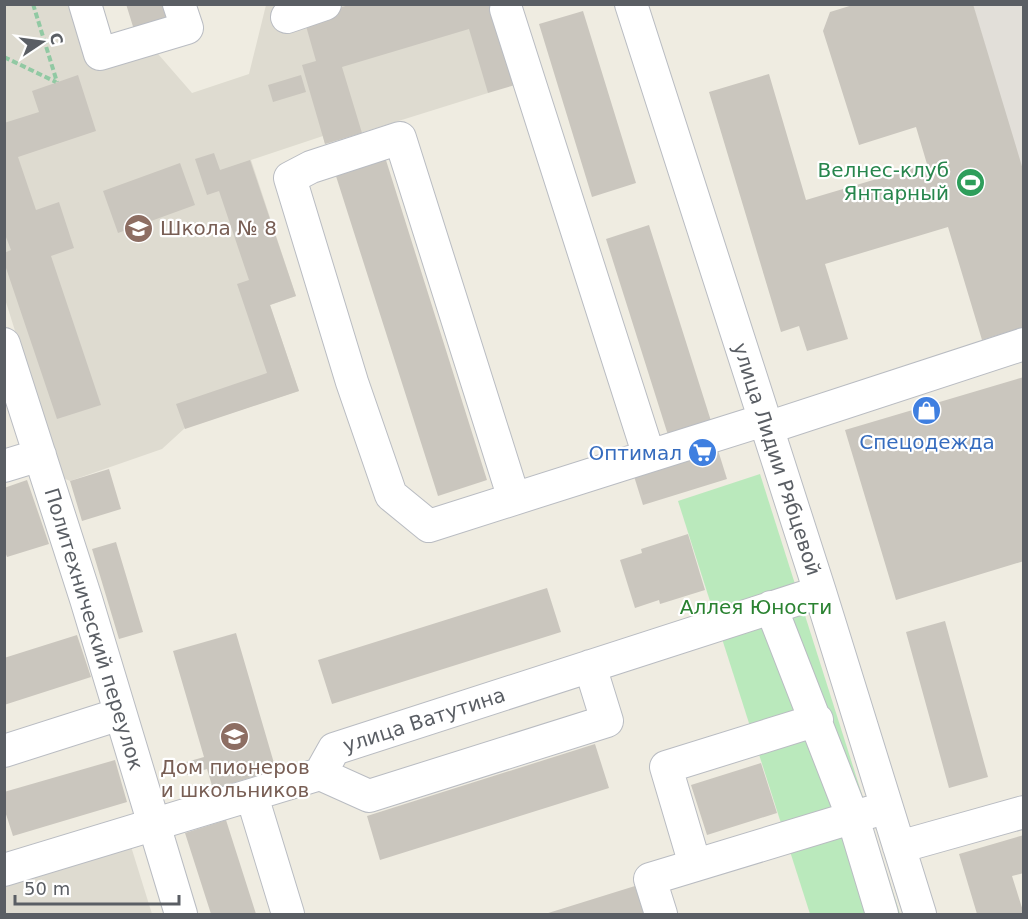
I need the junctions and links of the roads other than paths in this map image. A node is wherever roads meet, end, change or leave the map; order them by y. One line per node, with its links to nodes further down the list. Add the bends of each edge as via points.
1 (85, 4): 2 (street, via 100,54 186,28)
2 (179, 4)
3 (325, 4): 6 (street)
4 (631, 4): 9 (street, улица Лидии Рябцевой)
5 (511, 6): 11 (street)
6 (287, 17)
7 (4, 344): 10 (street, Политехнический переулок)
8 (1023, 344): 9 (street)
9 (766, 424): 11 (street); 14 (street, улица Лидии Рябцевой)
10 (40, 455): 12 (street); 17 (street, Политехнический переулок)
11 (649, 456): 13 (street)
12 (4, 466)
13 (514, 499): 13 (street, via 429,526 391,495 290,178 311,166 400,138)
14 (820, 592): 15 (street, улица Ватутина); 22 (street, улица Лидии Рябцевой)
15 (771, 607): 16 (street, улица Ватутина); 18 (street)
16 (590, 666): 20 (street, улица Ватутина, via 334,749); 20 (street, via 607,721 369,796)
17 (120, 714): 19 (street); 25 (street, Политехнический переулок)
18 (817, 720): 24 (street); 28 (street, via 666,766)
19 (4, 751)
20 (320, 774): 21 (street)
21 (252, 796): 25 (street); 30 (street)
22 (886, 807): 24 (street); 26 (street, улица Лидии Рябцевой)
23 (1023, 812): 26 (street)
24 (854, 818): 28 (street); 32 (street)
25 (154, 826): 27 (street); 29 (street, Политехнический переулок)
26 (899, 848): 33 (street, улица Лидии Рябцевой)
27 (6, 864)
28 (695, 865): 31 (street, via 650,879)
29 (181, 915)
30 (288, 915)
31 (661, 915)
32 (882, 915)
33 (920, 915)

